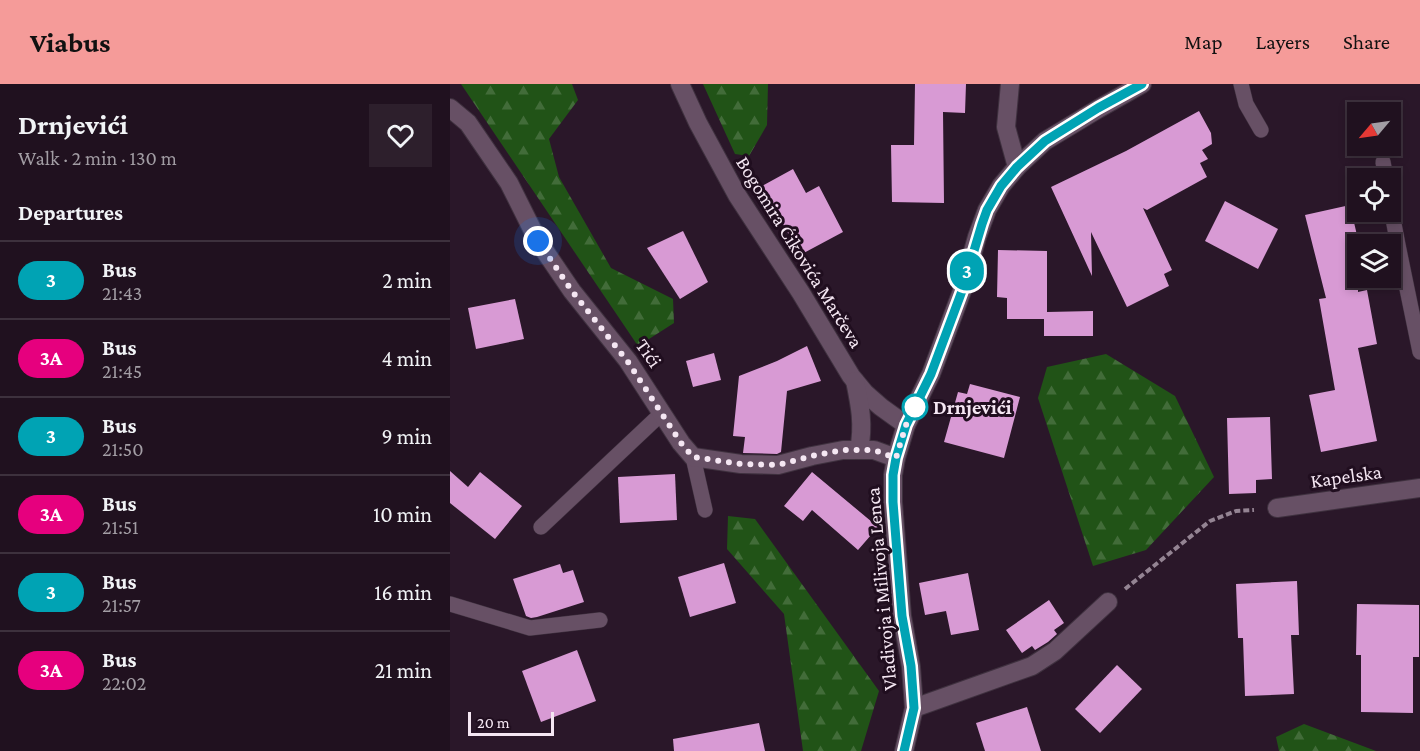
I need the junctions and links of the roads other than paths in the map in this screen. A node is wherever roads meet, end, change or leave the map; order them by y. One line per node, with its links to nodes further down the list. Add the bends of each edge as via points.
1 (680, 84): 12 (street, Bogomira Ćikovića Marčeva, via 737,195)
2 (1010, 84): 8 (street, via 1006,128)
3 (1142, 84): 8 (street, Vladivoja i Milivoja Lenca, via 1045,141)
4 (1241, 84): 6 (lane, via 1246,104)
5 (450, 108): 13 (street, Tići, via 468,123 509,183 538,241)
6 (1261, 129)
7 (1383, 162): 9 (lane)
8 (1017, 167): 14 (street, Vladivoja i Milivoja Lenca, via 987,210 931,374)
9 (1384, 168)
10 (1394, 222): 11 (lane)
11 (1420, 352)
12 (854, 379): 14 (street, Bogomira Ćikovića Marčeva, via 880,407); 15 (street, via 863,432)
13 (662, 413): 16 (street, Tići); 21 (lane)
14 (906, 425): 17 (street, Vladivoja i Milivoja Lenca)
15 (859, 450): 16 (street, via 778,465); 17 (street, via 874,450)
16 (693, 457): 20 (lane)
17 (896, 458): 25 (street, Vladivoja i Milivoja Lenca, via 893,502)
18 (1420, 488): 19 (street, Kapelska)
19 (1277, 508)
20 (705, 510)
21 (541, 527)
22 (1108, 602): 25 (street, via 1055,651 1032,666)
23 (450, 604): 24 (lane, via 530,628)
24 (600, 620)
25 (914, 708): 26 (street, Vladivoja i Milivoja Lenca)
26 (904, 751)

